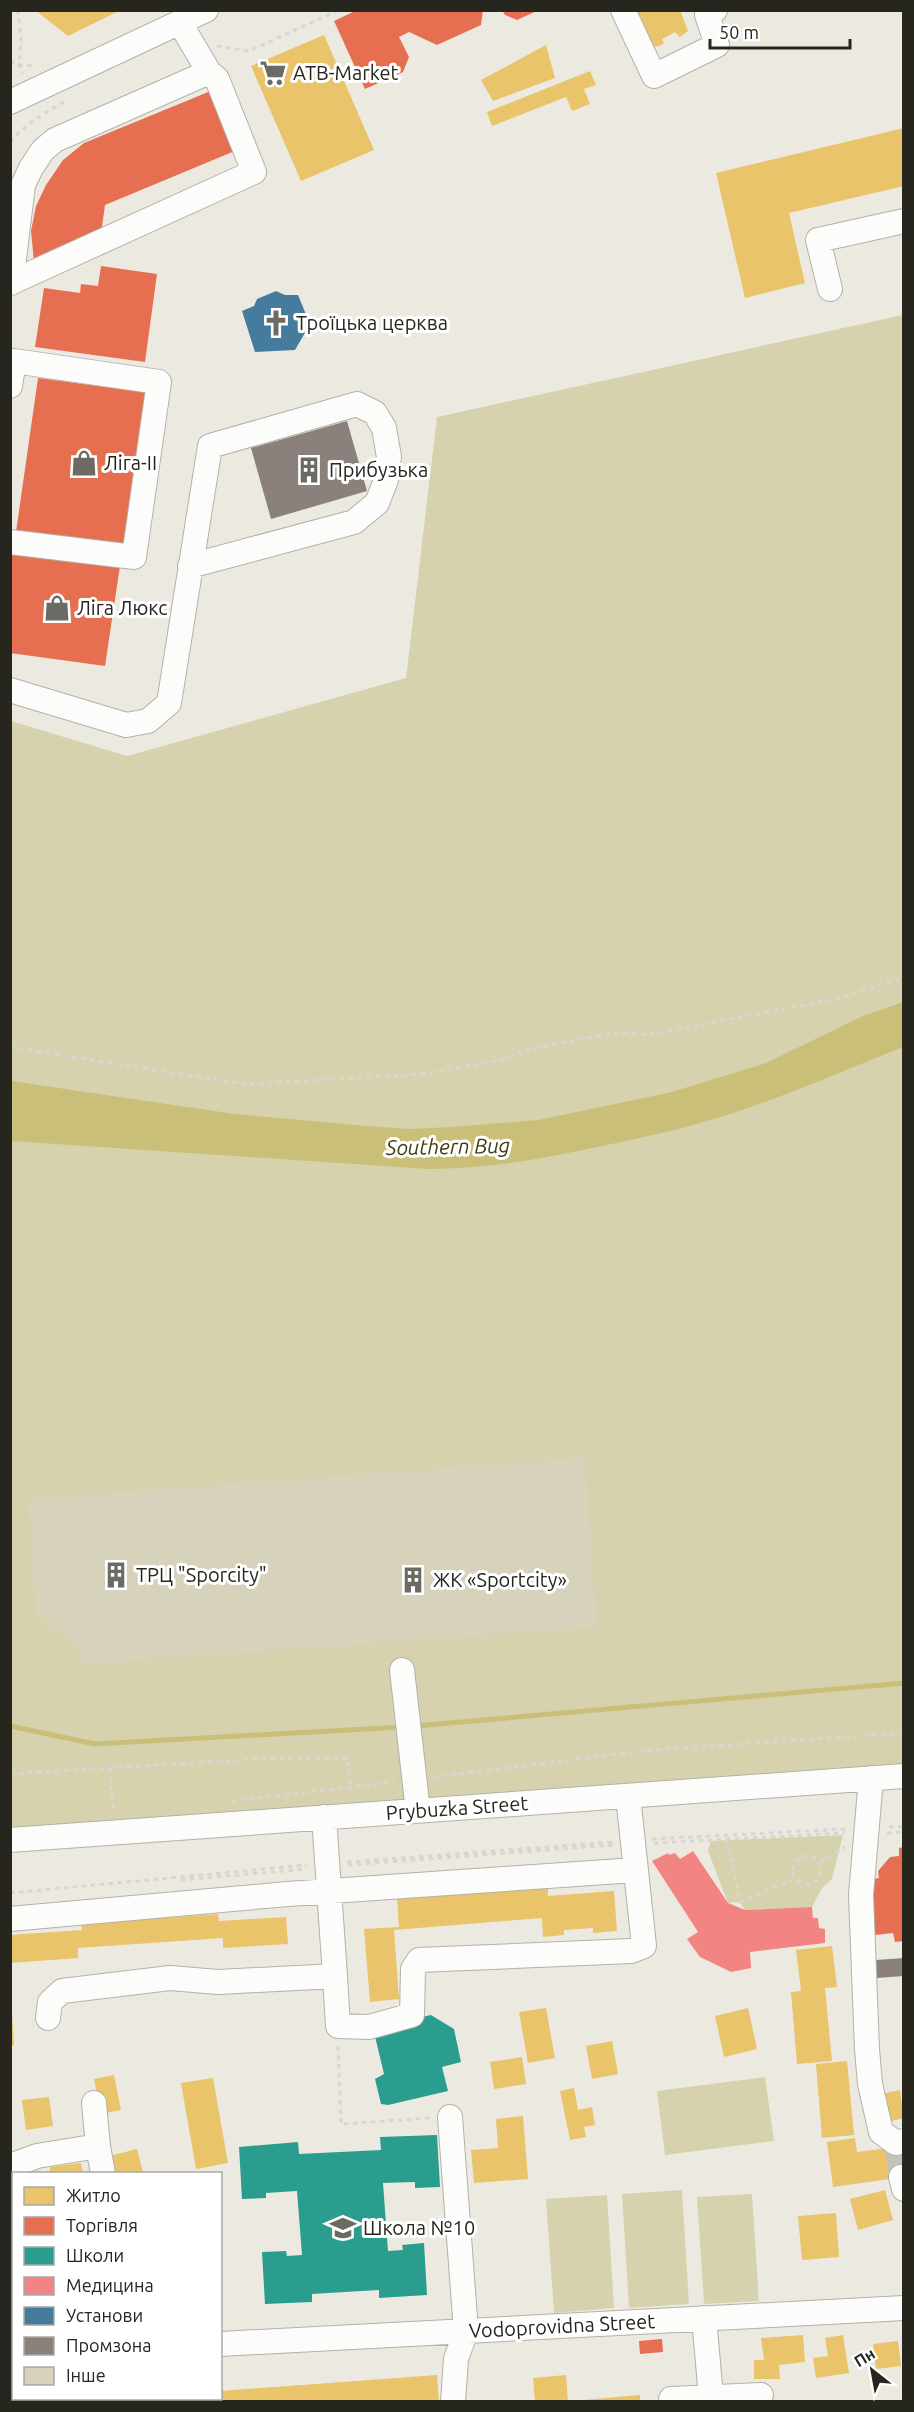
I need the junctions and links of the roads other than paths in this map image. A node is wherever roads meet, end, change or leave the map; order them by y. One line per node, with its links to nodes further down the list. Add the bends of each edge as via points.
1 (206, 10): 4 (street)
2 (623, 10): 3 (street, via 654,76 717,45 707,15)
3 (716, 10)
4 (180, 23): 5 (street); 6 (street)
5 (209, 72): 5 (street, via 55,140 43,150 23,185 10,283 254,172 217,79)
6 (10, 102)
7 (903, 221): 8 (street, via 818,240)
8 (830, 289)
9 (10, 386): 10 (street, via 14,361 159,382 134,557)
10 (10, 542)
11 (190, 566): 11 (street, via 210,446 357,404 375,412 384,428 389,457 378,503 354,522); 12 (street, via 169,703 147,722 126,725)
12 (10, 690)
13 (402, 1670): 17 (street)
14 (903, 1776): 15 (street, Prybuzka Street)
15 (871, 1778): 16 (street, Prybuzka Street); 27 (street, via 861,1895 870,2084 881,2132)
16 (628, 1796): 17 (street, Prybuzka Street); 20 (street)
17 (418, 1811): 18 (street, Prybuzka Street)
18 (324, 1817): 19 (street, Prybuzka Street); 21 (street)
19 (10, 1840)
20 (635, 1870): 21 (street); 23 (street, via 644,1946 631,1951 419,1960 413,1969 412,2015 369,2027 338,2026)
21 (329, 1892): 22 (street); 23 (street)
22 (10, 1919)
23 (335, 1976): 24 (street, via 218,1982 170,1978 62,1991 50,2002)
24 (48, 2018)
25 (94, 2103): 28 (street)
26 (450, 2117): 33 (street)
27 (899, 2144)
28 (98, 2146): 29 (street, via 37,2156); 30 (street)
29 (10, 2168)
30 (104, 2172)
31 (903, 2308): 32 (street, Vodoprovidna Street)
32 (704, 2318): 33 (street, Vodoprovidna Street); 36 (street)
33 (466, 2331): 34 (street, Vodoprovidna Street); 38 (street, via 456,2359)
34 (222, 2344)
35 (761, 2395): 36 (street)
36 (711, 2397): 37 (street)
37 (670, 2399)
38 (453, 2402)

